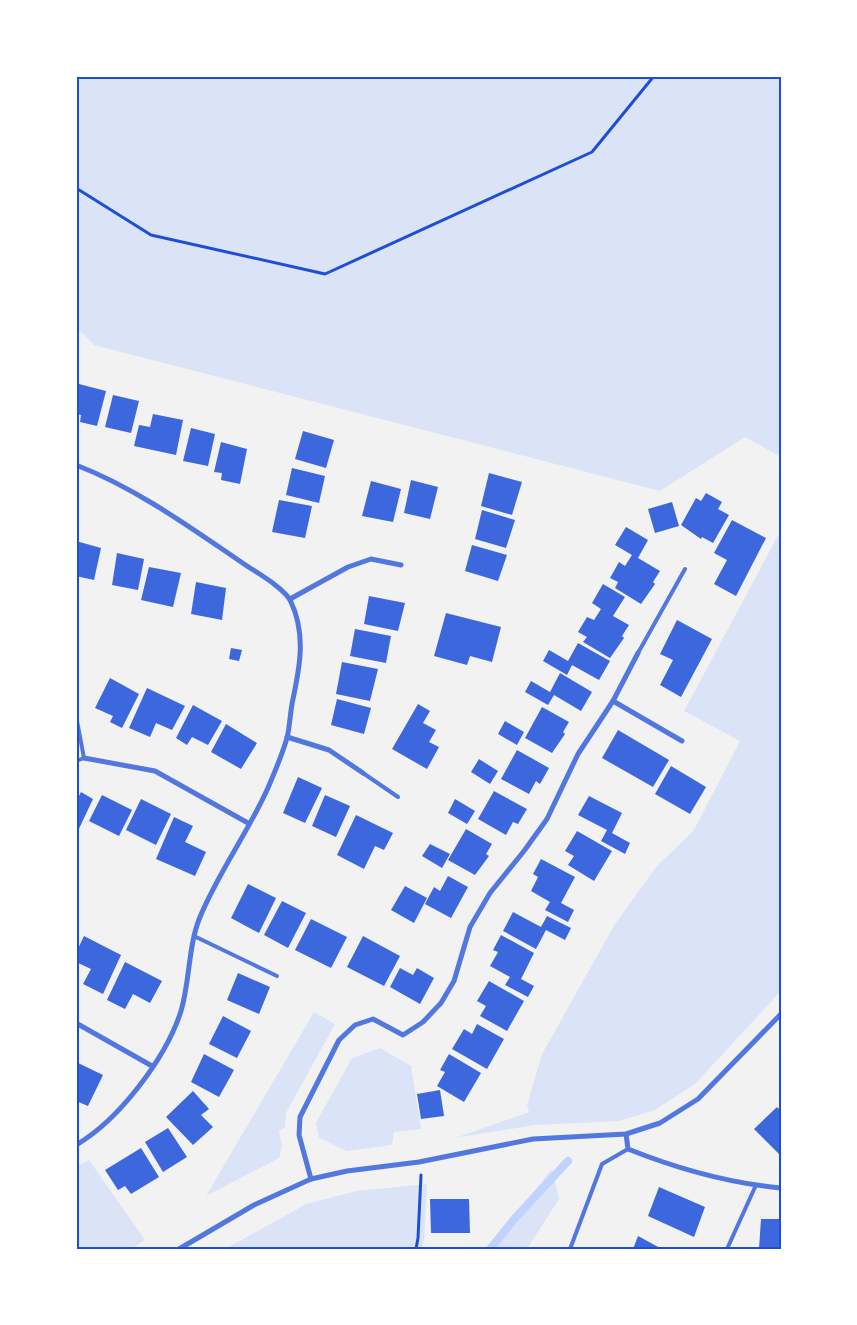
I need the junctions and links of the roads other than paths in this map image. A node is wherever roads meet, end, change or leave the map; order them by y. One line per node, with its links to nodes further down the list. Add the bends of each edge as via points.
1 (76, 465): 4 (street, via 126,489 193,530)
2 (401, 565): 4 (street, via 372,559 348,567)
3 (685, 569): 5 (lane)
4 (290, 599): 8 (street, via 301,647)
5 (638, 653): 6 (street)
6 (613, 701): 9 (street); 23 (street, via 578,754 547,819 490,892 470,927 454,981 441,1003 424,1022 403,1036 373,1019 355,1025 339,1040 300,1117 299,1136)
7 (77, 721): 10 (lane)
8 (287, 738): 12 (street, via 329,750); 14 (street, via 266,792)
9 (682, 740)
10 (84, 758): 11 (lane); 14 (street, via 155,771)
11 (76, 761)
12 (363, 773): 13 (lane)
13 (398, 796)
14 (248, 823): 15 (street, via 203,911)
15 (196, 936): 16 (lane); 19 (street, via 181,1011)
16 (277, 976)
17 (781, 1014): 20 (street, via 698,1099 660,1123)
18 (76, 1023): 19 (street)
19 (152, 1066): 21 (street, via 124,1106 89,1138)
20 (626, 1134): 22 (street); 23 (street, via 533,1139)
21 (76, 1145)
22 (628, 1149): 24 (street, via 683,1170); 27 (lane, via 602,1164)
23 (311, 1179): 26 (street, via 254,1205)
24 (756, 1185): 25 (street); 28 (lane)
25 (781, 1188)
26 (178, 1249)
27 (570, 1249)
28 (726, 1249)

